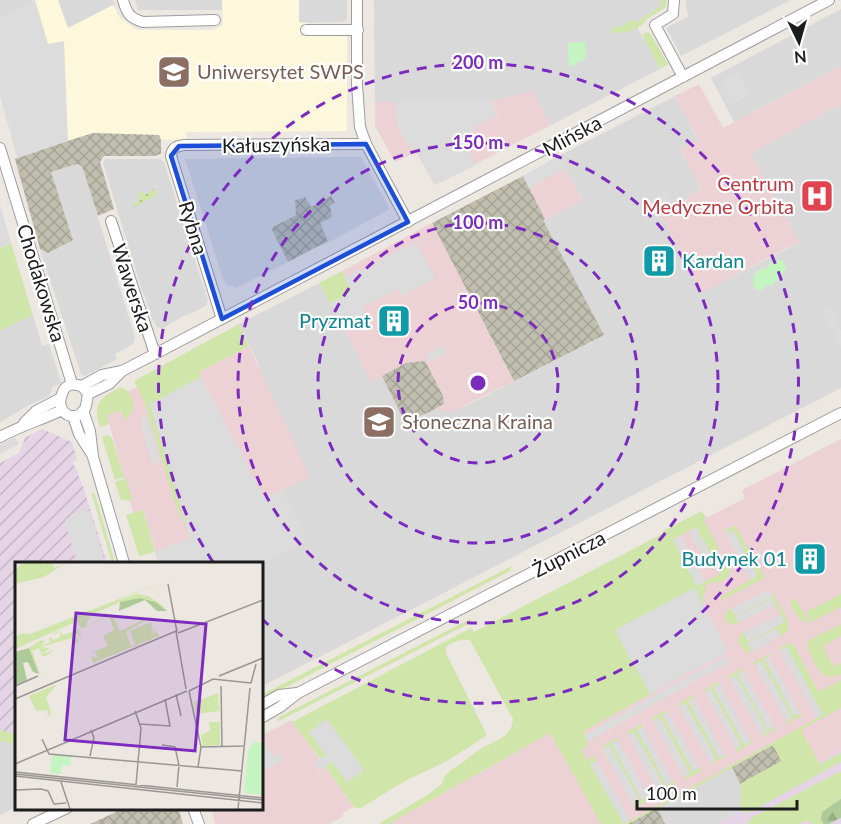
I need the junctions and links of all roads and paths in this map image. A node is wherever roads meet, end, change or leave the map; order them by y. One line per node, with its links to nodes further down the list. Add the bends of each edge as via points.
1 (123, 0): 5 (street, via 128,14 143,22)
2 (357, 0): 7 (street)
3 (674, 0): 8 (street, via 673,14 655,25)
4 (829, 0): 8 (street, Mińska)
5 (215, 20)
6 (306, 30): 7 (street)
7 (358, 30): 9 (street, via 358,118)
8 (683, 78): 13 (street, Mińska)
9 (366, 144): 10 (street, Kałuszyńska); 13 (street)
10 (185, 146): 14 (street, Rybna, via 174,148 171,156)
11 (0, 148): 16 (street, Chodakowska, via 64,357)
12 (111, 221): 15 (street, Wawerska)
13 (408, 222): 14 (street, Mińska)
14 (222, 319): 15 (street, Mińska)
15 (155, 354): 16 (street, Mińska)
16 (80, 388): 17 (street, via 63,389); 18 (street, via 86,404)
17 (61, 405): 18 (street, via 68,415); 20 (street, via 36,411 22,426)
18 (78, 413): 21 (street, via 90,431 93,457)
19 (841, 413): 22 (street, Żupnicza)
20 (0, 437)
21 (124, 562)
22 (298, 693): 23 (street, Żupnicza, via 279,695); 24 (street, Żupnicza)
23 (262, 704)
24 (262, 717)
25 (63, 809): 27 (street)
26 (194, 809): 28 (street)
27 (33, 824)
28 (199, 824)

